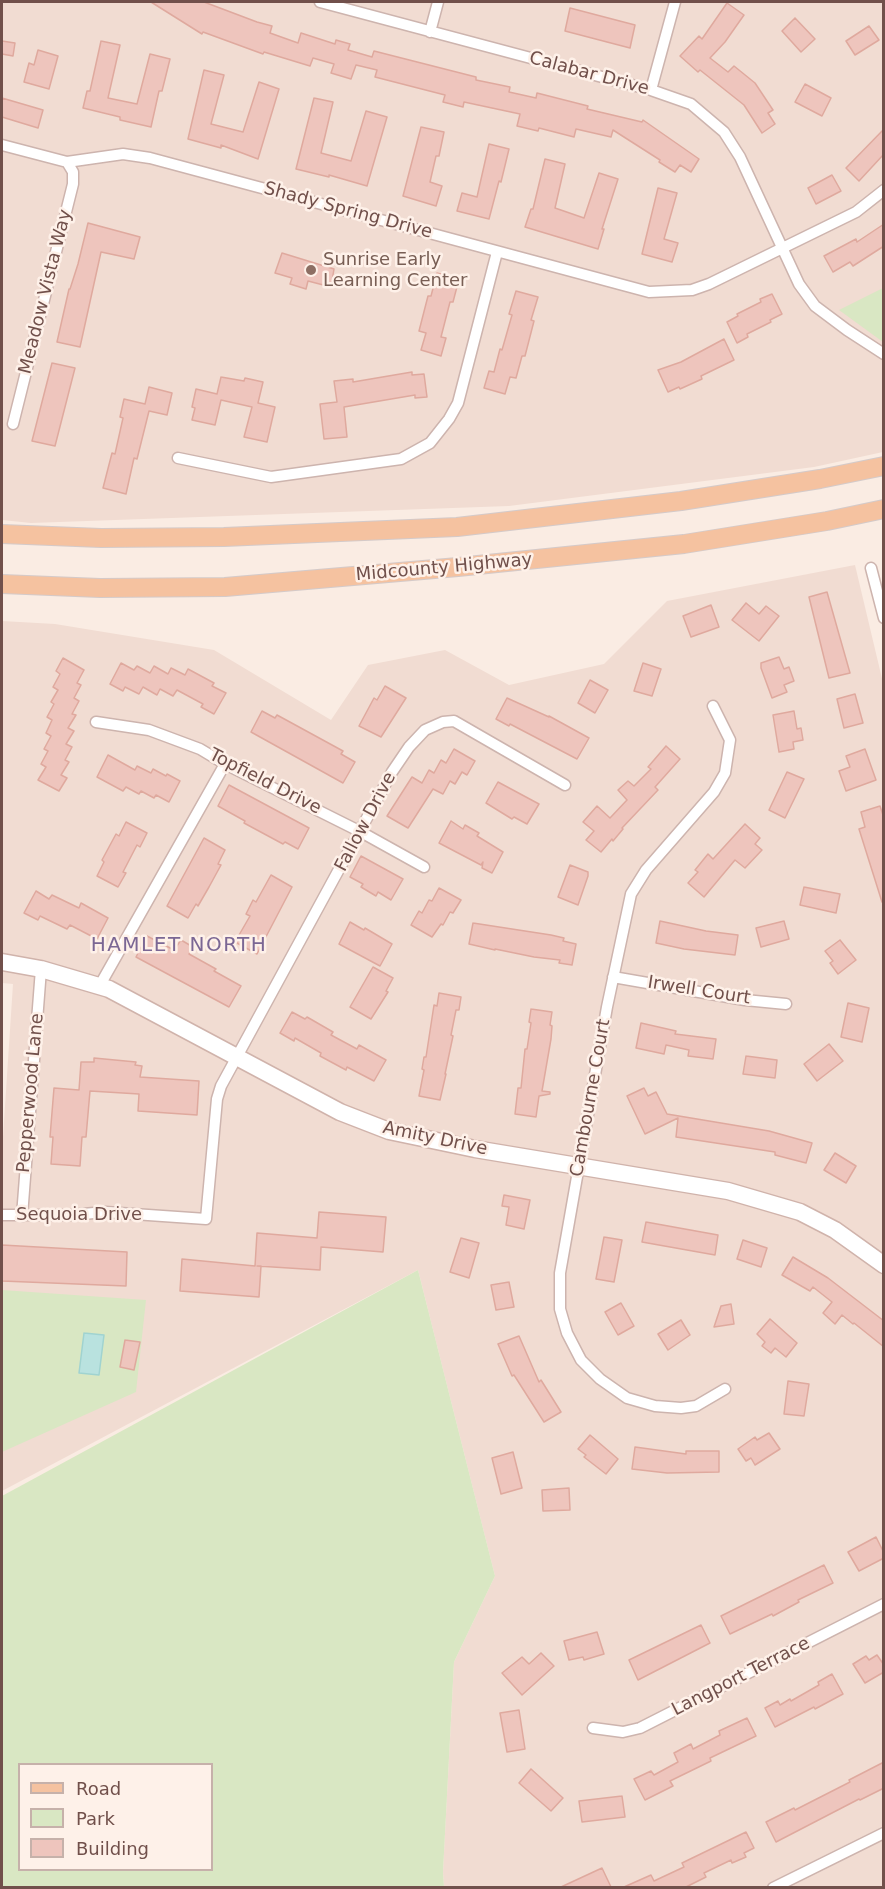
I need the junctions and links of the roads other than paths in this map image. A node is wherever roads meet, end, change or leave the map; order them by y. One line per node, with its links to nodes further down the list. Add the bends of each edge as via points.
1 (321, 2): 4 (street, Calabar Drive)
2 (438, 2): 4 (street)
3 (675, 2): 5 (street)
4 (430, 32): 5 (street, Calabar Drive)
5 (651, 90): 9 (street, Calabar Drive, via 691,104 724,132 740,157)
6 (2, 145): 7 (street, Shady Spring Drive)
7 (67, 162): 10 (street, Shady Spring Drive, via 123,154 150,158); 12 (street, Meadow Vista Way, via 73,172 73,184)
8 (884, 190): 9 (street, Shady Spring Drive, via 856,212)
9 (782, 247): 10 (street, Shady Spring Drive, via 710,284 676,292 650,292); 11 (street, Calabar Drive, via 799,285 815,306)
10 (497, 252): 13 (street, via 458,403 430,443 401,459 271,477)
11 (884, 354)
12 (13, 424)
13 (178, 458)
14 (884, 466): 16 (main road, via 681,501 457,527 224,537)
15 (884, 509): 18 (main road, Midcounty Highway, via 684,544 225,587)
16 (2, 534)
17 (871, 568): 19 (street)
18 (2, 584)
19 (884, 618)
20 (713, 706): 28 (street, Cambourne Court, via 730,740 725,773 631,894)
21 (96, 722): 22 (street, Topfield Drive, via 149,730 200,749)
22 (225, 764): 24 (street, Topfield Drive); 29 (street)
23 (565, 785): 24 (street, Fallow Drive, via 454,721 443,722 425,730 409,747 392,771)
24 (361, 832): 25 (street, Topfield Drive); 31 (street, Fallow Drive)
25 (424, 867)
26 (2, 962): 27 (street, Amity Drive)
27 (41, 969): 29 (street, Amity Drive); 34 (street, Pepperwood Lane)
28 (613, 977): 30 (street, Irwell Court); 32 (street, Cambourne Court)
29 (100, 985): 31 (street, Amity Drive)
30 (786, 1004)
31 (237, 1059): 32 (street, Amity Drive, via 339,1112 389,1131); 34 (street, Sequoia Drive, via 217,1099 206,1219 105,1212)
32 (579, 1165): 35 (street, Amity Drive, via 728,1191 800,1212 835,1230); 36 (street, Cambourne Court, via 560,1273 560,1309 581,1360 627,1398 655,1406 696,1406)
33 (2, 1215): 34 (street, Sequoia Drive)
34 (22, 1216)
35 (884, 1265)
36 (725, 1389)
37 (884, 1604): 38 (street, Langport Terrace, via 639,1728 623,1732)
38 (593, 1728)
39 (884, 1833): 40 (street)
40 (773, 1887)

